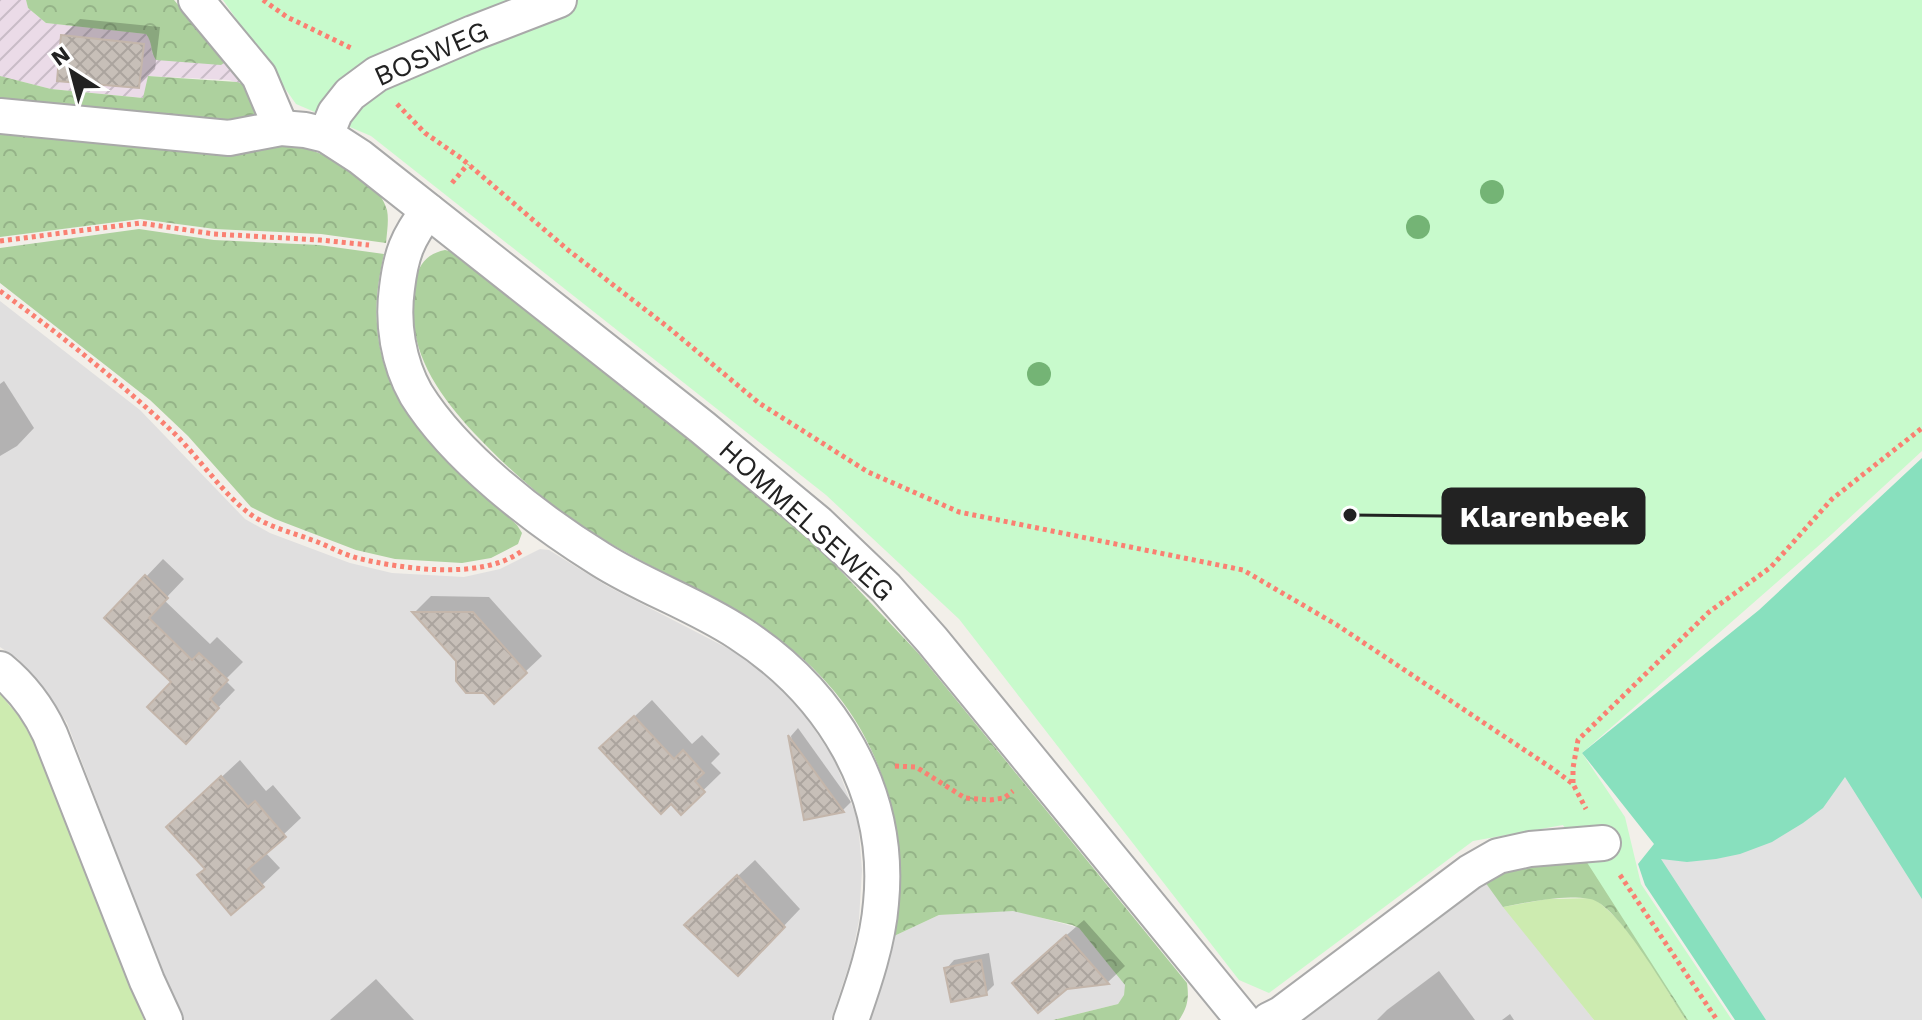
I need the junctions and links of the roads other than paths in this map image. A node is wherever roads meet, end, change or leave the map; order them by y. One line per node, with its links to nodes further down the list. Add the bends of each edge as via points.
1 (196, 0): 4 (street, via 259,76)
2 (559, 0): 5 (street, BOSWEG, via 377,74 350,94)
3 (0, 116): 4 (street, via 229,138)
4 (281, 128): 5 (street)
5 (326, 135): 6 (street, HOMMELSEWEG)
6 (428, 211): 11 (street, via 411,233 396,292 397,341 415,392 454,440 548,525 781,661 845,738 867,791 881,850 877,930); 12 (street, HOMMELSEWEG, via 806,513 886,588)
7 (0, 669): 10 (street, via 29,698 50,734)
8 (1603, 843): 9 (street, via 1498,856 1426,904)
9 (1278, 1018)
10 (165, 1020)
11 (851, 1020)
12 (1243, 1020)

